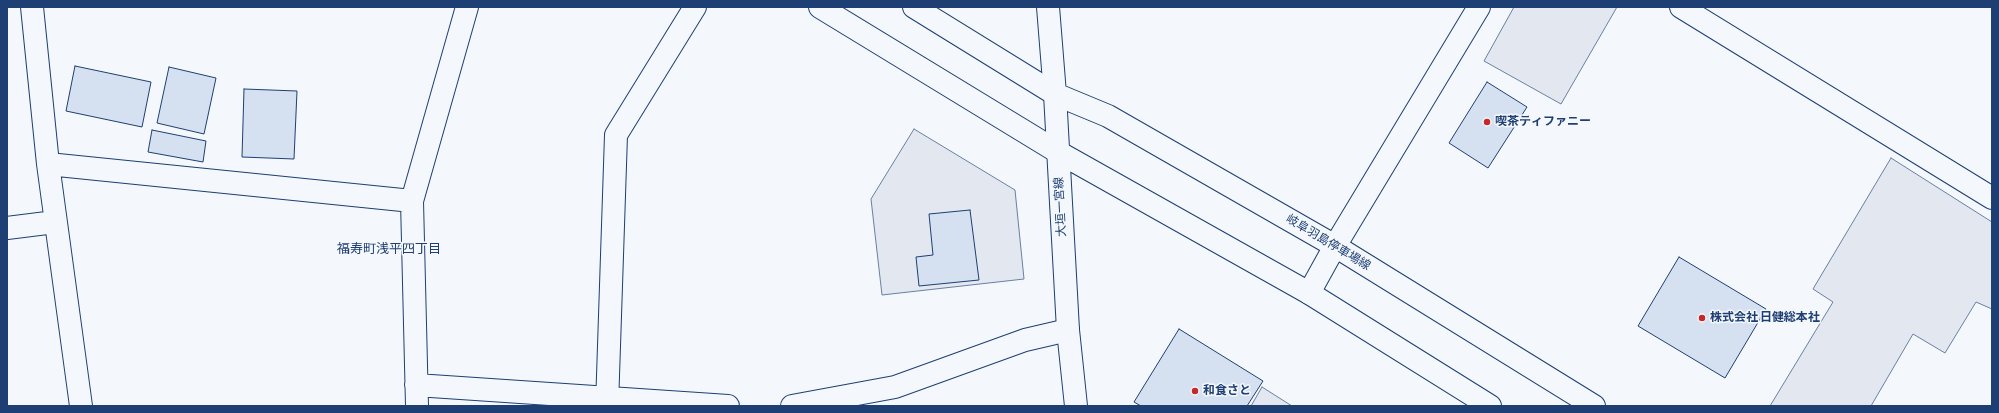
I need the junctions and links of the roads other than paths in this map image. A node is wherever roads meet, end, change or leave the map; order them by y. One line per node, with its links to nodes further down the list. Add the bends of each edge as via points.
1 (32, 7): 11 (street)
2 (467, 7): 13 (street)
3 (695, 7): 20 (street, via 616,135)
4 (820, 7): 10 (street)
5 (914, 7): 9 (street, 岐阜羽島停車場線)
6 (1048, 7): 9 (street, 大垣一宮線)
7 (1479, 7): 16 (street)
8 (1682, 7): 12 (street)
9 (1055, 94): 10 (street, 大垣一宮線); 16 (street, 岐阜羽島停車場線, via 1108,116)
10 (1058, 152): 17 (street); 18 (street, 大垣一宮線)
11 (48, 164): 13 (street); 14 (street)
12 (1992, 198)
13 (412, 201): 19 (street)
14 (55, 222): 15 (street); 21 (street)
15 (7, 228)
16 (1335, 246): 17 (street); 26 (street, 岐阜羽島停車場線)
17 (1309, 293): 25 (street)
18 (1068, 330): 23 (street, via 1026,340 895,387); 24 (street, 大垣一宮線)
19 (416, 396): 20 (street)
20 (607, 402): 22 (street)
21 (81, 406)
22 (728, 406)
23 (792, 406)
24 (1076, 406)
25 (1490, 406)
26 (1594, 406)

